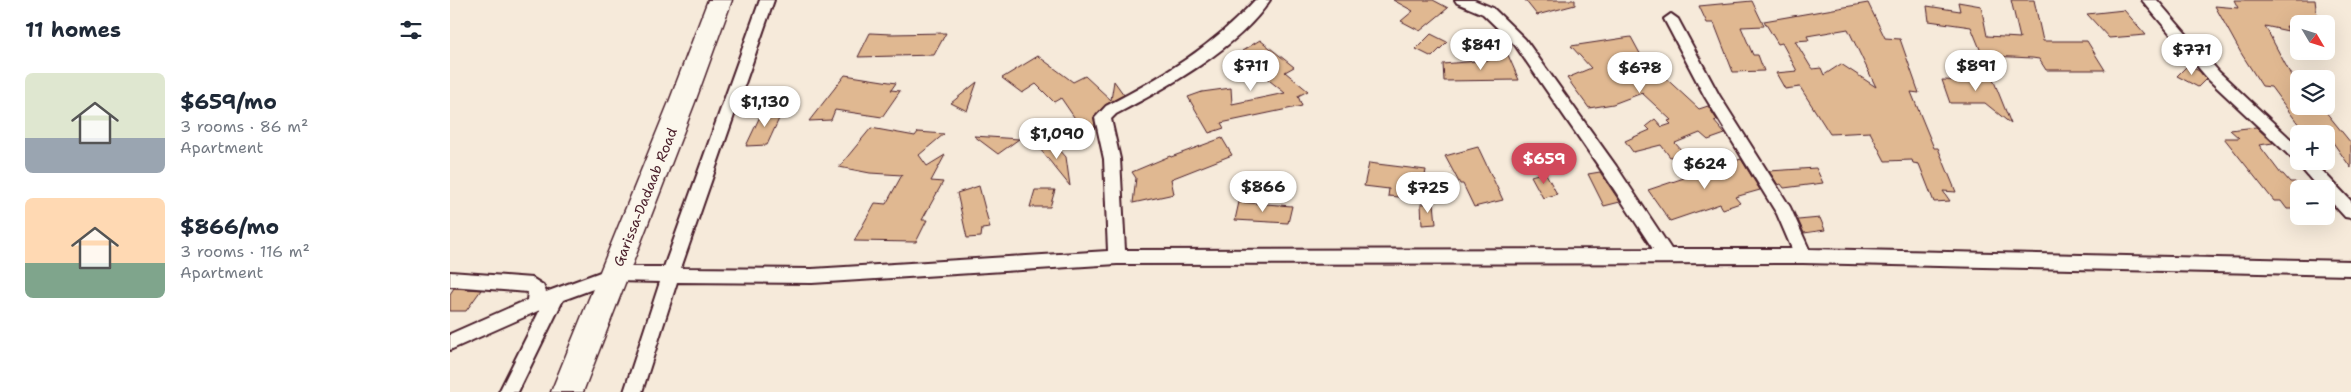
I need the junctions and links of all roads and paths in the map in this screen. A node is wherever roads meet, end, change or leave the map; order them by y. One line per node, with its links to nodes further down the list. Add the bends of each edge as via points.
1 (720, 0): 14 (highway, Garissa-Dadaab Road)
2 (767, 0): 15 (street)
3 (1262, 0): 12 (street, via 1236,28 1177,73 1102,118 1112,159)
4 (1462, 0): 10 (street, via 1488,11 1520,42)
5 (2149, 0): 7 (street, via 2214,76)
6 (1671, 19): 11 (street, via 1712,97 1784,212)
7 (2290, 148)
8 (2311, 170): 9 (street)
9 (2351, 212)
10 (1666, 256): 11 (street); 12 (street)
11 (1803, 256): 13 (street)
12 (1117, 257): 15 (street, via 812,276)
13 (2351, 268)
14 (614, 274): 15 (street); 17 (street); 21 (highway, Garissa-Dadaab Road)
15 (671, 276): 22 (street)
16 (450, 279): 18 (street, via 532,285 537,290)
17 (557, 295): 18 (street); 20 (street)
18 (536, 304): 19 (street)
19 (450, 342)
20 (508, 392)
21 (567, 392)
22 (633, 392)

